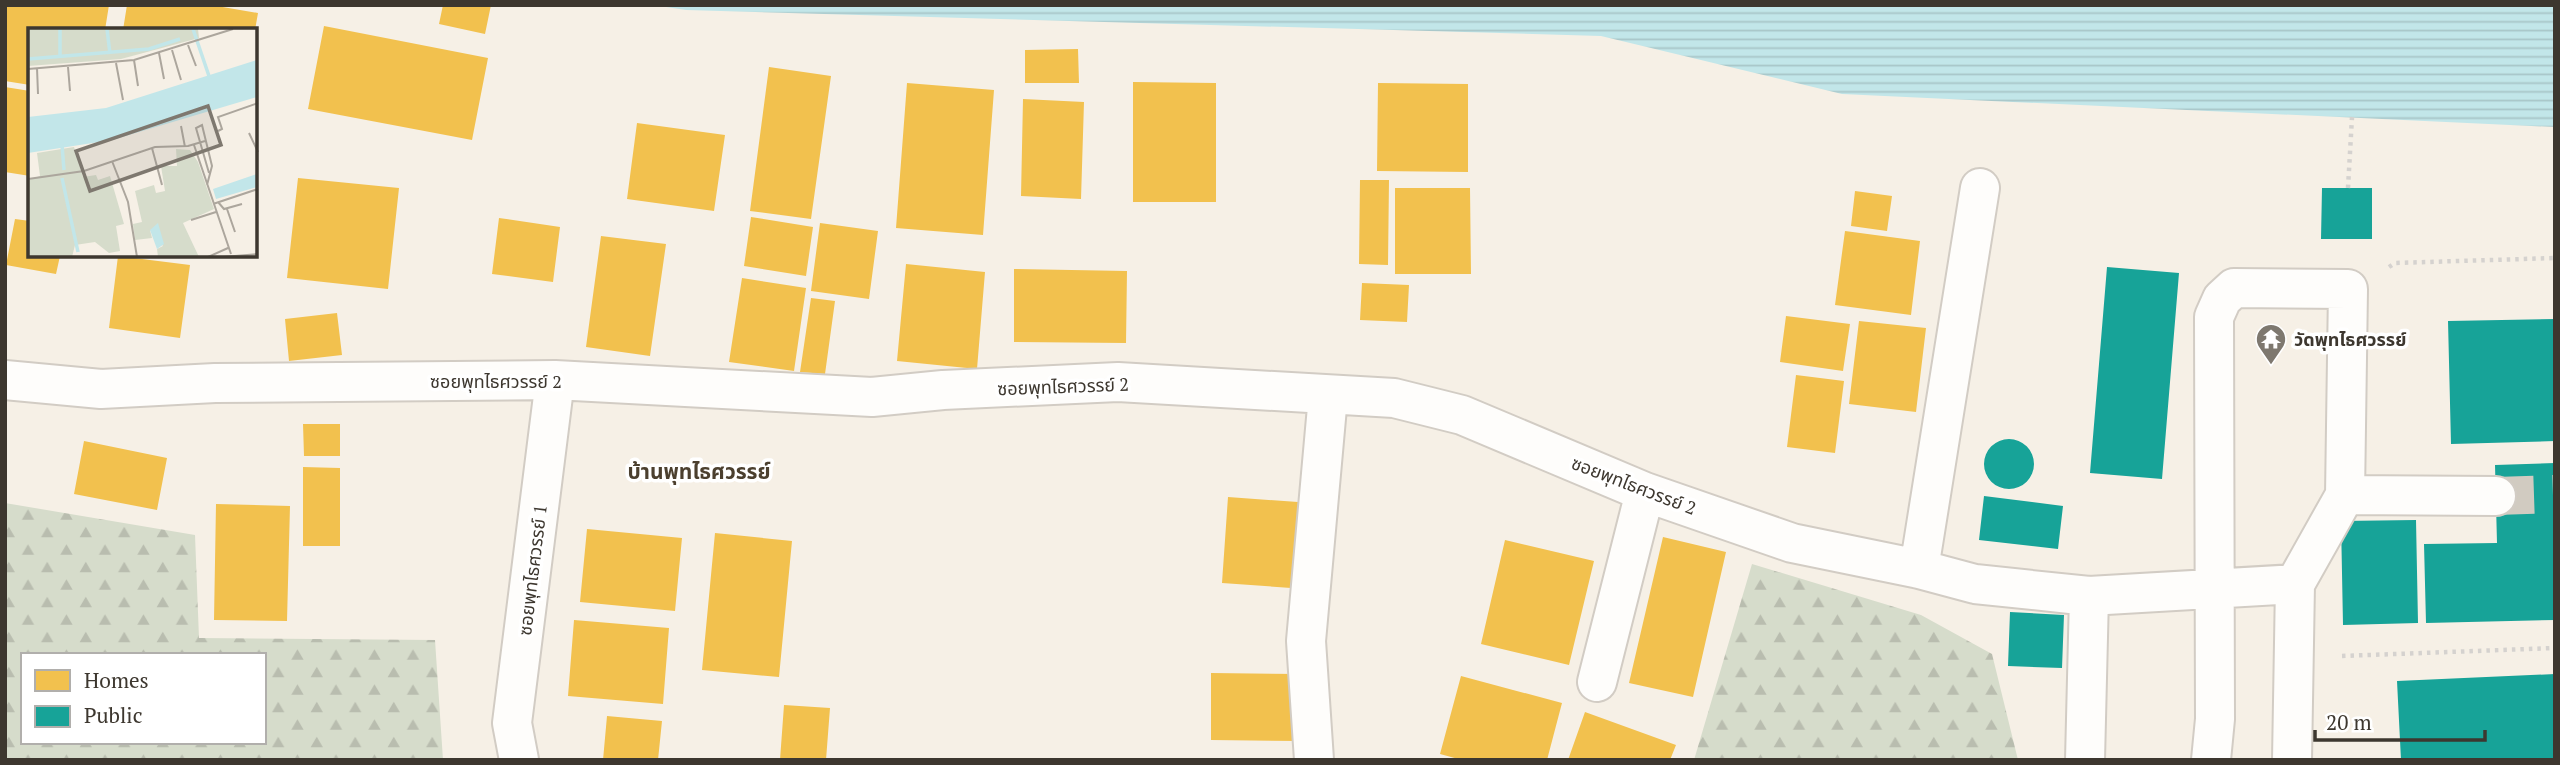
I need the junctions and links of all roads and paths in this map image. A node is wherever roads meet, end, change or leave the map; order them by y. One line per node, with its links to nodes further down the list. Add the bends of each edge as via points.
1 (2352, 117): 3 (path)
2 (1979, 187): 12 (street)
3 (2348, 188)
4 (2555, 258): 5 (path, via 2395,263)
5 (2347, 289): 10 (street); 14 (street, via 2234,288 2222,299 2214,317)
6 (5, 380): 7 (street, ซอยพุทไธศวรรย์ 2, via 102,389 215,383)
7 (555, 380): 8 (street, ซอยพุทไธศวรรย์ 2, via 872,397 1118,382); 19 (street, ซอยพุทไธศวรรย์ 1, via 512,723)
8 (1328, 396): 9 (street, ซอยพุทไธศวรรย์ 2, via 1394,398 1462,415); 20 (street, via 1306,641)
9 (1646, 492): 12 (street, ซอยพุทไธศวรรย์ 2, via 1793,543); 18 (street)
10 (2345, 495): 11 (street); 13 (street)
11 (2496, 496)
12 (1919, 569): 15 (street, ซอยพุทไธศวรรย์ 2, via 1975,584)
13 (2295, 584): 14 (street, ซอยพุทไธศวรรย์ 2); 17 (street)
14 (2214, 587): 15 (street, ซอยพุทไธศวรรย์ 2); 22 (street)
15 (2089, 596): 21 (street)
16 (2555, 648): 17 (path)
17 (2293, 658): 23 (street)
18 (1597, 682)
19 (519, 760)
20 (1314, 760)
21 (2085, 760)
22 (2211, 760)
23 (2292, 760)

